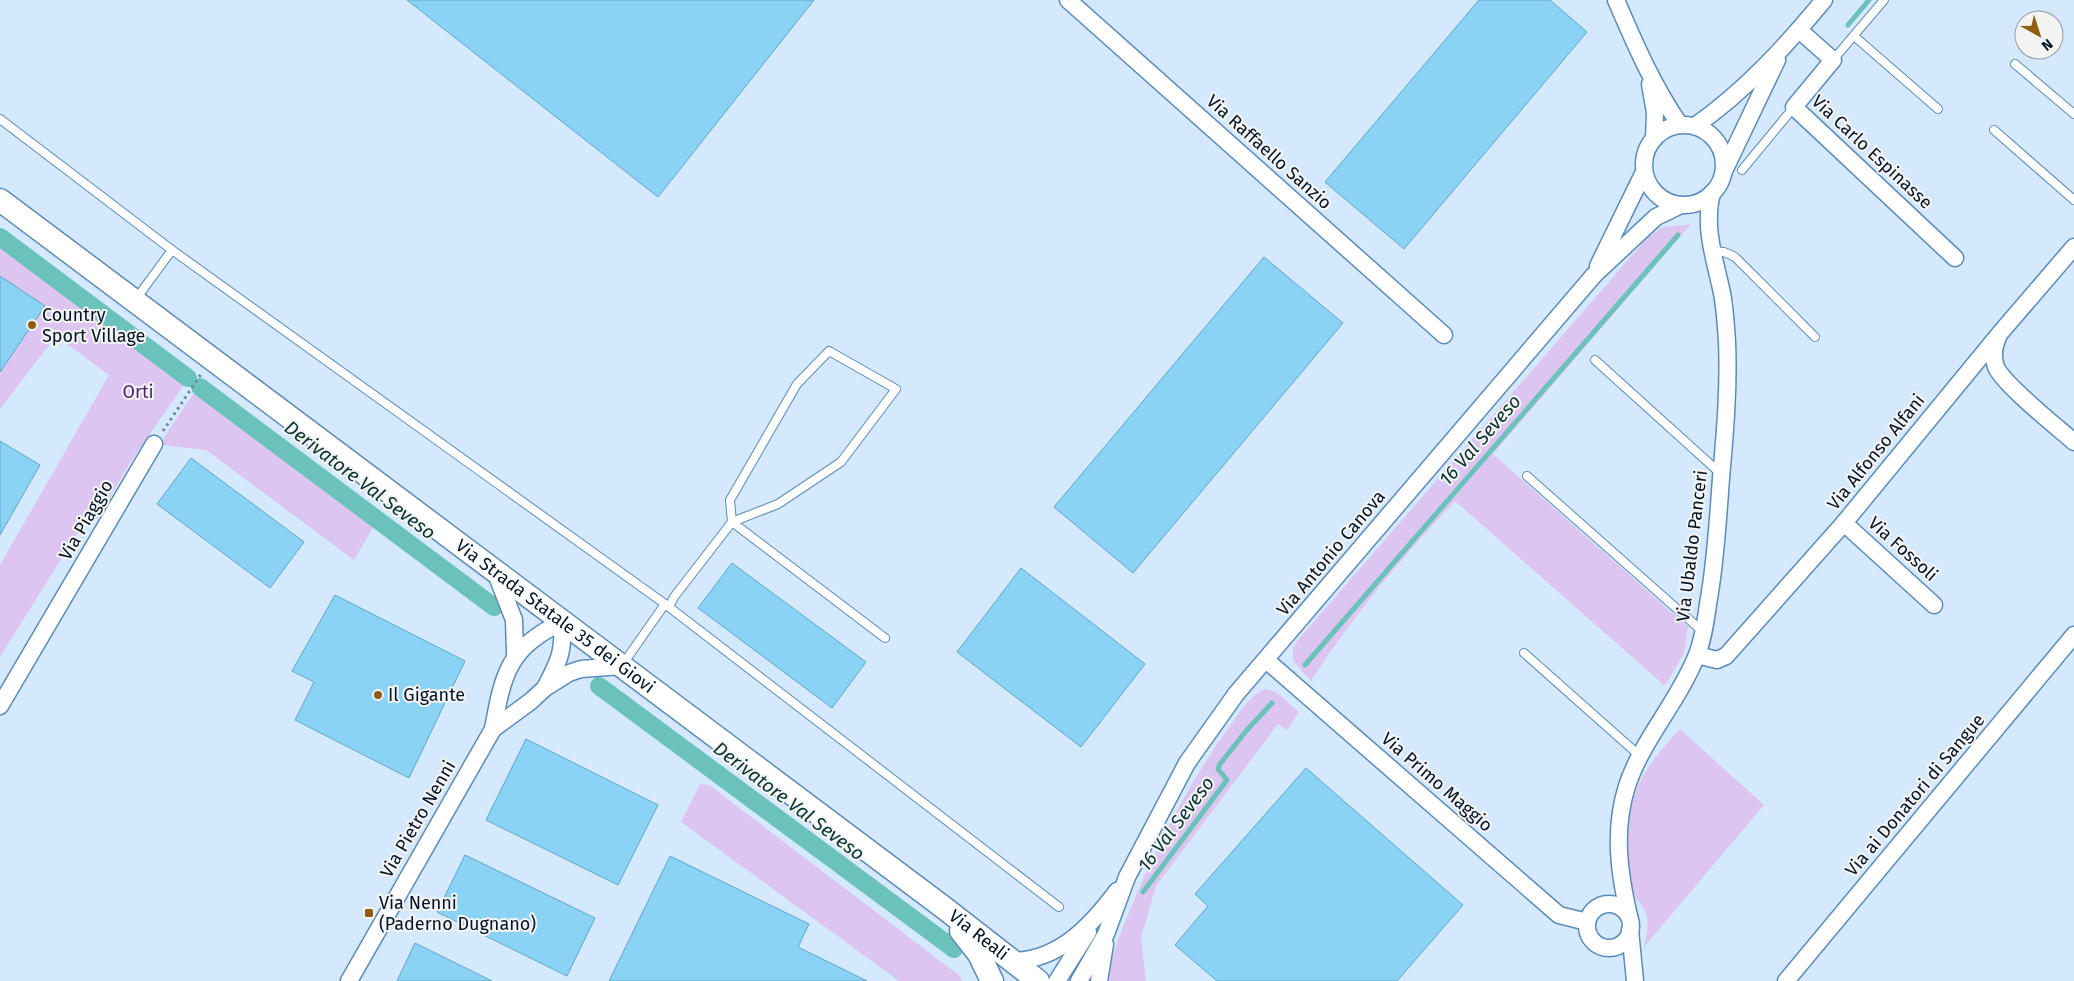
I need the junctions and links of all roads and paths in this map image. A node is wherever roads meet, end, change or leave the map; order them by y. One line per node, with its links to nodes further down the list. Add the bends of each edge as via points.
1 (1068, 0): 32 (street, Via Raffaello Sanzio)
2 (1616, 0): 10 (street)
3 (1824, 0): 5 (street)
4 (1884, 0): 6 (lane)
5 (1799, 30): 7 (street); 8 (street)
6 (1854, 36): 8 (lane); 12 (lane)
7 (1781, 51): 15 (street, via 1721,108); 20 (street)
8 (1834, 60): 11 (street, Via Carlo Espinasse)
9 (2015, 64): 13 (lane)
10 (1648, 72): 15 (street, via 1665,102); 17 (street, via 1655,113)
11 (1794, 107): 18 (lane); 28 (street, Via Carlo Espinasse)
12 (1938, 109)
13 (2074, 114)
14 (0, 119): 26 (lane)
15 (1688, 126): 17 (street, via 1670,127); 20 (street, via 1706,131 1715,139 1724,161)
16 (1994, 130): 23 (lane)
17 (1654, 138): 19 (street, via 1647,149)
18 (1742, 170)
19 (1644, 172): 24 (street, via 1657,195); 29 (street, Via Antonio Canova)
20 (1723, 173): 21 (street)
21 (1712, 193): 24 (street, via 1692,204); 27 (street, Via Ubaldo Panceri, via 1708,218)
22 (0, 200): 30 (main road, Via Strada Statale 35 dei Giovi)
23 (2074, 200)
24 (1681, 205): 29 (street, Via Antonio Canova, via 1656,217)
25 (2074, 247): 31 (street, Via Alfonso Alfani)
26 (172, 250): 30 (lane); 44 (lane)
27 (1713, 251): 33 (lane, via 1735,257); 38 (street, Via Ubaldo Panceri, via 1727,344 1727,410)
28 (1955, 258)
29 (1594, 275): 52 (street, Via Antonio Canova)
30 (135, 301): 34 (main road, Via Strada Statale 35 dei Giovi)
31 (2001, 332): 36 (street, via 1994,360 2001,376); 41 (street, Via Alfonso Alfani)
32 (1444, 335)
33 (1815, 337)
34 (212, 358): 37 (path); 42 (main road, Via Strada Statale 35 dei Giovi)
35 (1595, 360): 38 (lane)
36 (2074, 442)
37 (154, 444): 54 (street, Via Piaggio)
38 (1722, 475): 46 (street, Via Ubaldo Panceri, via 1713,577)
39 (1526, 476): 46 (lane)
40 (732, 522): 40 (lane, via 730,500 797,384 828,351 896,388 841,462 778,504); 44 (lane); 48 (lane)
41 (1844, 523): 43 (street, Via Fossoli); 51 (street, Via Alfonso Alfani, via 1726,656 1717,660)
42 (495, 571): 45 (main road, Via Strada Statale 35 dei Giovi); 50 (street, Via Pietro Nenni, via 514,620)
43 (1934, 605)
44 (667, 606): 53 (lane); 61 (lane)
45 (562, 622): 50 (street, Via Pietro Nenni, via 544,630); 53 (main road, Via Strada Statale 35 dei Giovi); 55 (street, Via Pietro Nenni, via 561,654)
46 (1702, 631): 51 (street, Via Ubaldo Panceri)
47 (2074, 635): 75 (street, Via ai Donatori di Sangue)
48 (885, 638)
49 (1524, 653): 58 (lane)
50 (516, 654): 57 (street, Via Pietro Nenni, via 501,687)
51 (1697, 655): 58 (street, Via Ubaldo Panceri, via 1677,696)
52 (1266, 660): 59 (street, Via Antonio Canova, via 1236,694 1187,763); 63 (street, Via Primo Maggio, via 1559,915)
53 (622, 666): 55 (street, Via Pietro Nenni, via 581,669 558,678); 60 (main road, Via Strada Statale 35 dei Giovi)
54 (5, 687): 56 (street, Via Piaggio)
55 (545, 688): 57 (street, Via Pietro Nenni)
56 (0, 706)
57 (493, 729): 69 (street, Via Pietro Nenni)
58 (1640, 756): 64 (street, Via Ubaldo Panceri, via 1627,786 1619,822 1619,860)
59 (1127, 877): 62 (street, Via Antonio Canova); 65 (street, Via Antonio Canova)
60 (942, 907): 67 (main road, Via Reali); 70 (main road, via 979,954)
61 (1059, 907)
62 (1102, 911): 67 (street, Via Antonio Canova, via 1078,934 1049,954); 72 (street, Via Antonio Canova)
63 (1587, 922): 64 (street, via 1593,910 1606,904 1619,907); 66 (street, via 1589,936)
64 (1629, 923): 66 (street, via 1624,942); 68 (street, Via Ubaldo Panceri)
65 (1106, 934): 73 (street, Via Antonio Canova); 74 (street, Via Antonio Canova)
66 (1605, 948): 68 (street, via 1617,955)
67 (1013, 961): 71 (main road, Via Reali)
68 (1635, 978)
69 (349, 981)
70 (992, 981)
71 (1038, 981)
72 (1057, 981)
73 (1079, 981)
74 (1099, 981)
75 (1786, 981)

